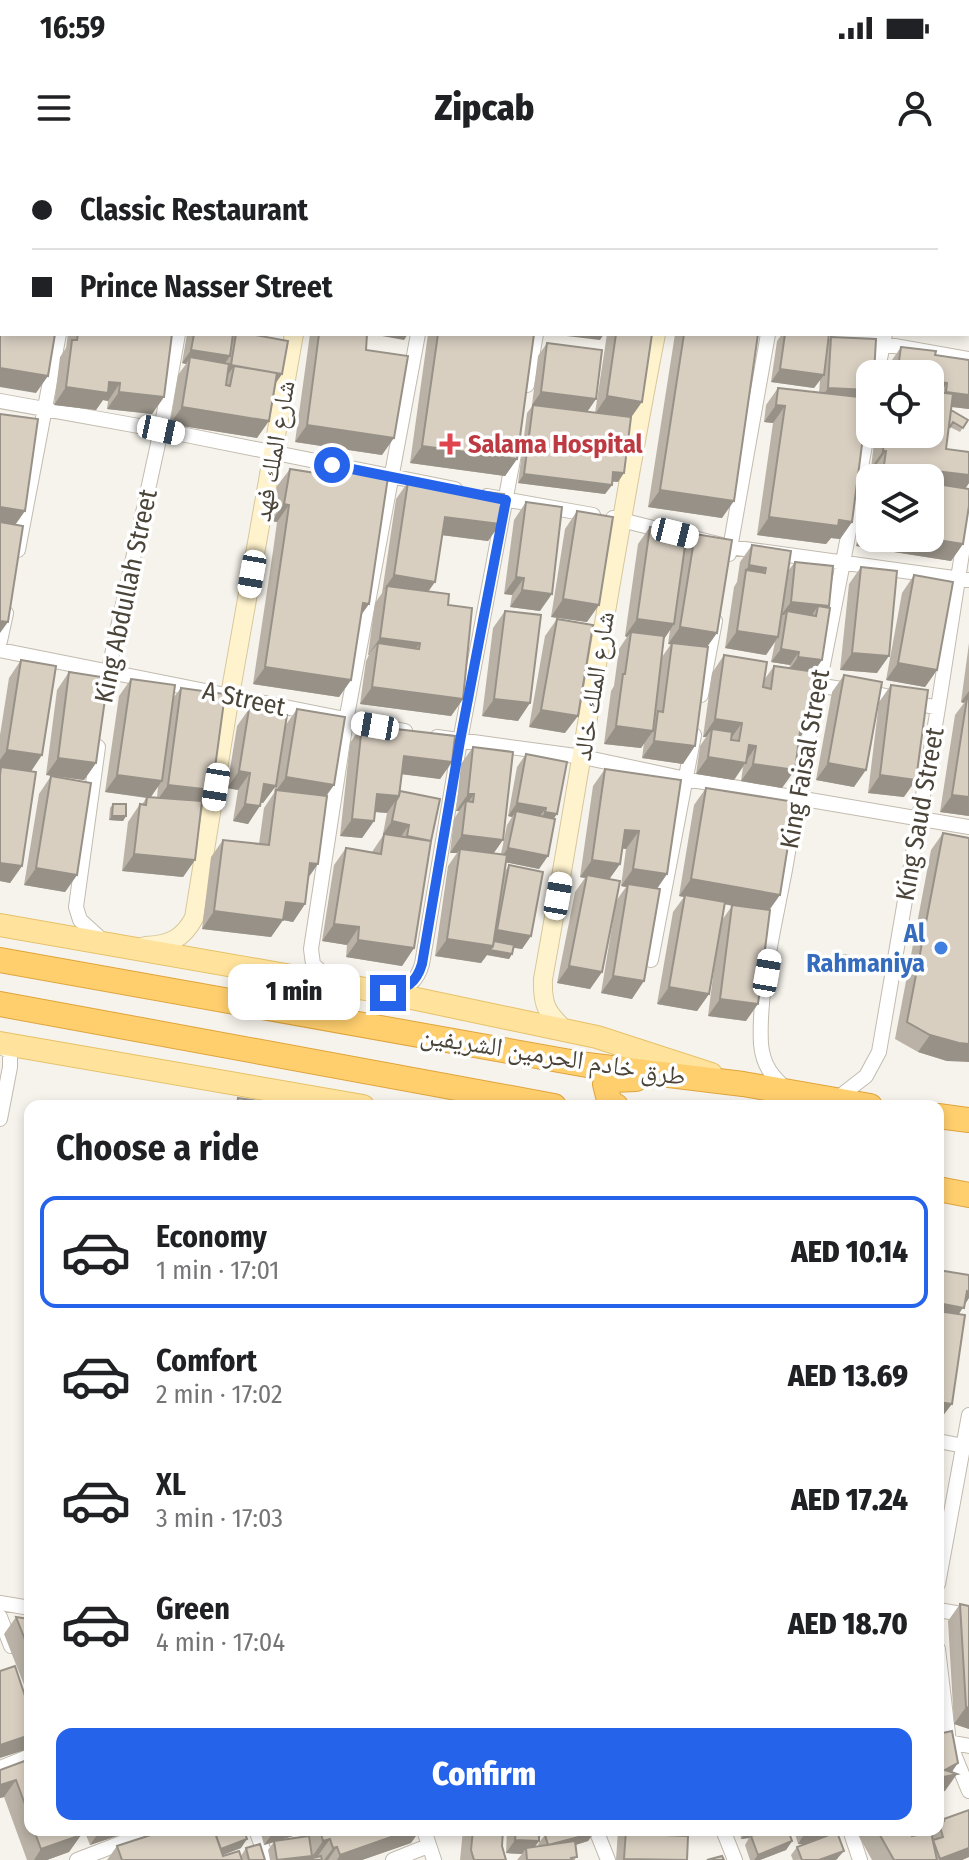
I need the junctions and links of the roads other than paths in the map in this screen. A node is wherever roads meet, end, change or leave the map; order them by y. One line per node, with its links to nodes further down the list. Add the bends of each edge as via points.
1 (59, 336): 14 (street)
2 (178, 336): 15 (street, King Abdullah Street)
3 (294, 336): 18 (street, شارع الملك فهد)
4 (418, 336): 19 (street)
5 (536, 336): 12 (street)
6 (656, 336): 22 (street, شارع الملك خالد)
7 (768, 336): 23 (street)
8 (850, 336): 9 (street)
9 (884, 339): 10 (street); 11 (street)
10 (969, 359)
11 (880, 360)
12 (525, 394)
13 (0, 401): 14 (street)
14 (46, 409): 15 (street); 25 (street)
15 (161, 430): 18 (street); 31 (street, King Abdullah Street)
16 (517, 439): 20 (street)
17 (865, 448): 24 (street, King Faisal Street)
18 (273, 454): 19 (street); 34 (street, شارع الملك فهد)
19 (391, 476): 20 (street); 36 (street)
20 (506, 500): 22 (street); 38 (street)
21 (969, 508): 26 (street, King Saud Street)
22 (620, 520): 23 (street); 39 (street, شارع الملك خالد)
23 (728, 555): 24 (street)
24 (845, 562): 26 (street); 33 (street, King Faisal Street)
25 (15, 564)
26 (964, 579): 35 (street, King Saud Street)
27 (9, 595): 29 (street)
28 (718, 607): 40 (street, via 713,669 697,716)
29 (0, 641)
30 (0, 650): 31 (street, A Street)
31 (107, 680): 34 (street, A Street)
32 (790, 681): 33 (street)
33 (818, 685): 35 (street); 41 (street, King Faisal Street)
34 (230, 695): 36 (street, A Street); 46 (street, شارع الملك فهد, via 194,918 171,942)
35 (938, 708): 42 (street, King Saud Street)
36 (346, 721): 38 (street, A Street); 49 (street, via 311,949 316,969)
37 (99, 734): 45 (street, King Abdullah Street, via 76,907 80,920)
38 (460, 741): 39 (street, A Street); 50 (street, via 419,974 411,985)
39 (583, 757): 40 (street, A Street); 52 (street, شارع الملك خالد, via 543,979 545,1007)
40 (686, 779): 41 (street, A Street); 47 (street)
41 (797, 798): 42 (street, A Street); 56 (street, King Faisal Street, via 761,1032 768,1072)
42 (919, 818): 43 (street, A Street); 61 (street, King Saud Street, via 879,1052 866,1076)
43 (969, 827)
44 (0, 925): 45 (main road)
45 (104, 942): 46 (main road)
46 (129, 946): 49 (main road)
47 (652, 953)
48 (0, 960): 54 (highway, طرق خادم الحرمين الشريفين, via 587,1065)
49 (333, 983): 50 (main road)
50 (388, 993): 52 (main road)
51 (0, 1004): 58 (highway, طرق خادم الحرمين الشريفين)
52 (566, 1031): 55 (main road)
53 (0, 1044): 57 (main road); 63 (street, via 10,1052)
54 (690, 1078): 55 (highway, طرق خادم الحرمين الشريفين); 59 (highway, via 613,1080 605,1084)
55 (743, 1084): 56 (highway, طرق خادم الحرمين الشريفين)
56 (789, 1093): 60 (highway, طرق خادم الحرمين الشريفين)
57 (328, 1100)
58 (521, 1100)
59 (609, 1100)
60 (828, 1100)
61 (835, 1100)
62 (944, 1117): 64 (highway)
63 (0, 1119)
64 (969, 1120)
65 (944, 1190): 66 (highway)
66 (969, 1196)
67 (969, 1415): 69 (street)
68 (944, 1442): 69 (street)
69 (964, 1446): 70 (street)
70 (944, 1552)
71 (0, 1603): 72 (street)
72 (24, 1607)
73 (944, 1611): 74 (street)
74 (969, 1615)
75 (0, 1617): 76 (street)
76 (19, 1665)
77 (944, 1741): 79 (street)
78 (944, 1743): 82 (street)
79 (969, 1746)
80 (24, 1758): 81 (street)
81 (0, 1768)
82 (969, 1791)
83 (138, 1836): 88 (street)
84 (258, 1836): 91 (street)
85 (598, 1836): 93 (street)
86 (725, 1836): 94 (street)
87 (852, 1836): 95 (street)
88 (95, 1851): 90 (street)
89 (431, 1853): 92 (street)
90 (77, 1860)
91 (267, 1860)
92 (393, 1860)
93 (608, 1860)
94 (735, 1860)
95 (860, 1860)

